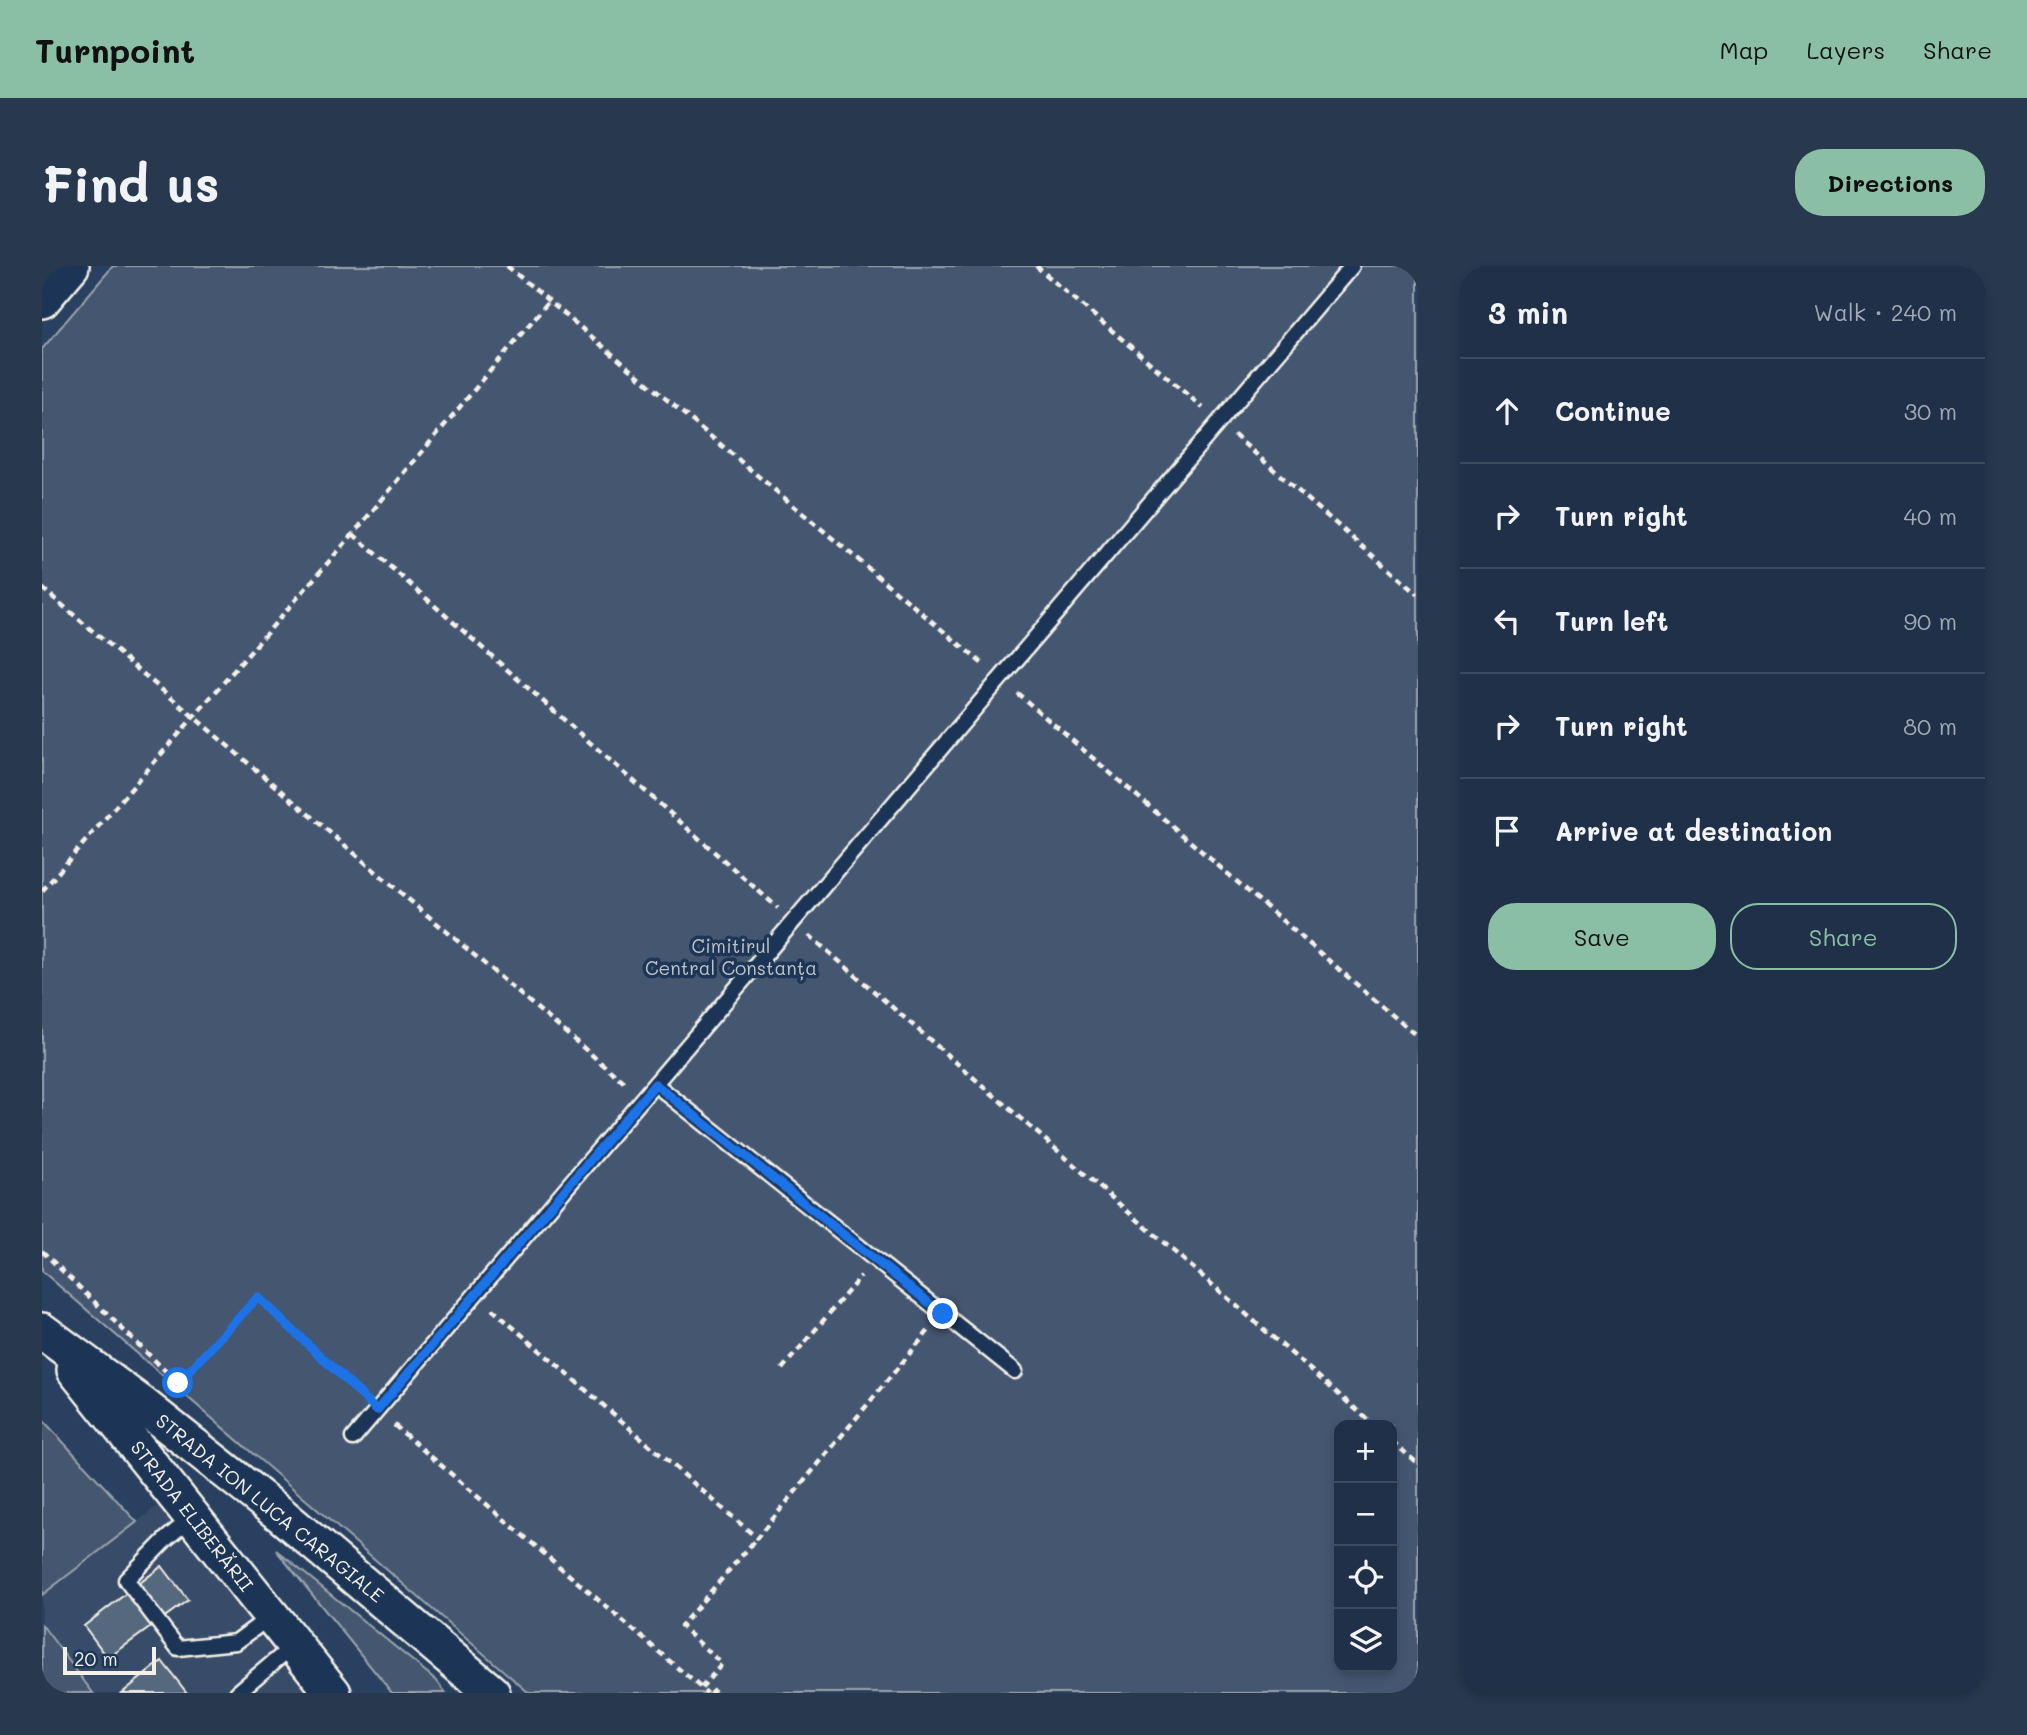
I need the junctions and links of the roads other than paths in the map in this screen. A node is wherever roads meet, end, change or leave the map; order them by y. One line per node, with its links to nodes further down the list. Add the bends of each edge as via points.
1 (71, 266): 3 (street)
2 (1352, 266): 4 (lane)
3 (42, 300)
4 (655, 1084): 6 (lane); 7 (lane)
5 (46, 1335): 8 (street, STRADA ELIBERĂRII); 13 (street, STRADA ION LUCA CARAGIALE, via 140,1402 280,1514)
6 (1015, 1371)
7 (354, 1438)
8 (192, 1517): 9 (street, STRADA ELIBERĂRII); 9 (lane, via 126,1580 178,1648 236,1642)
9 (271, 1616): 10 (street, STRADA ELIBERĂRII)
10 (294, 1645): 11 (lane); 12 (street, STRADA ELIBERĂRII)
11 (237, 1693)
12 (333, 1693)
13 (492, 1693)

